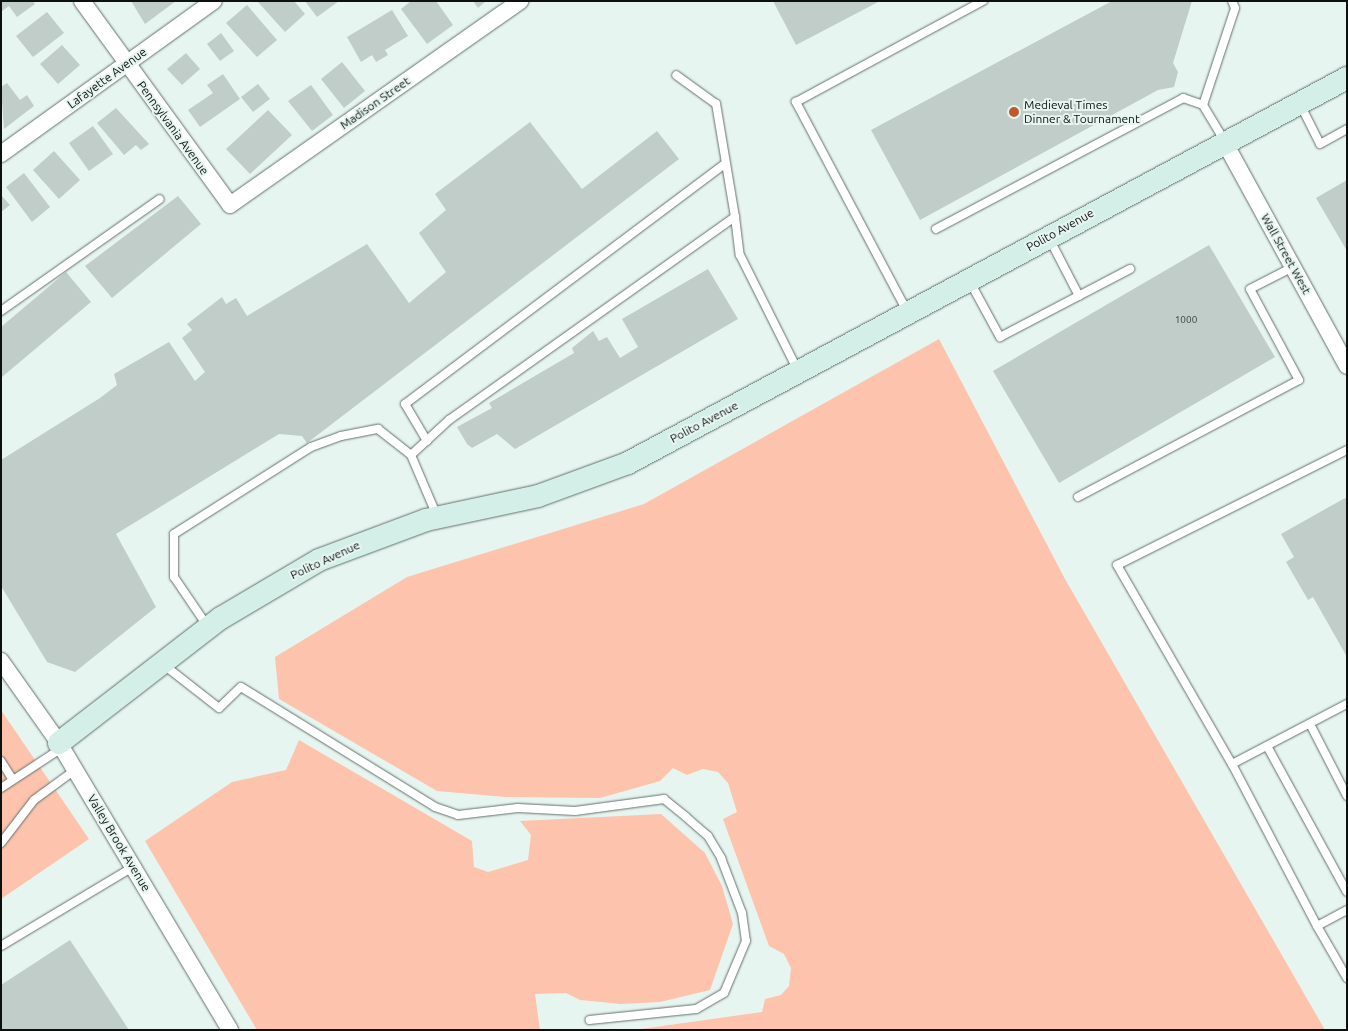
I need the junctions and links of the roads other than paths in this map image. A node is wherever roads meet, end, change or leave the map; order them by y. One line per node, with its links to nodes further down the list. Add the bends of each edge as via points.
1 (82, 1): 6 (street, Pennsylvania Avenue)
2 (214, 1): 6 (street, Lafayette Avenue)
3 (520, 1): 16 (street, Madison Street)
4 (983, 1): 25 (lane, via 796,102)
5 (1232, 1): 10 (lane, via 1235,8)
6 (126, 64): 13 (street, Lafayette Avenue); 16 (street, Pennsylvania Avenue)
7 (676, 75): 14 (lane, via 716,104)
8 (1347, 78): 9 (street, Polito Avenue)
9 (1299, 104): 11 (lane, via 1320,144); 12 (street, Polito Avenue)
10 (1203, 105): 12 (lane); 18 (lane, via 1183,98)
11 (1347, 129)
12 (1225, 143): 19 (street, Polito Avenue); 20 (street, Wall Street West)
13 (1, 154)
14 (726, 163): 17 (lane); 28 (lane, via 405,404)
15 (160, 199): 24 (lane)
16 (230, 205)
17 (735, 217): 27 (lane, via 740,255); 28 (lane)
18 (936, 229)
19 (1048, 236): 22 (street, Polito Avenue); 23 (lane)
20 (1293, 268): 26 (street, Wall Street West); 31 (lane, via 1250,289 1299,380)
21 (1130, 269): 23 (lane)
22 (970, 280): 23 (lane, via 1000,337); 25 (street, Polito Avenue)
23 (1079, 296)
24 (1, 311)
25 (908, 313): 27 (street, Polito Avenue)
26 (1347, 366)
27 (798, 372): 32 (street, Polito Avenue, via 628,463 579,483)
28 (426, 441): 30 (lane)
29 (1347, 450): 41 (lane, via 1117,565)
30 (411, 455): 32 (lane); 33 (lane, via 378,429 341,436 311,447 174,534 174,577)
31 (1078, 497)
32 (438, 518): 33 (street, Polito Avenue, via 319,560)
33 (209, 628): 34 (street, Polito Avenue)
34 (162, 664): 38 (street, Polito Avenue); 53 (lane, via 218,708 241,687 436,807 458,815 518,808 575,811 664,799 686,817 708,836 721,858 742,914 746,941 724,993 696,1009)
35 (3, 668): 38 (street, Valley Brook Avenue)
36 (1346, 705): 37 (lane)
37 (1310, 724): 39 (lane); 45 (lane)
38 (61, 746): 42 (street, Valley Brook Avenue); 43 (lane, Polito Avenue)
39 (1267, 746): 41 (lane); 48 (lane)
40 (1, 761): 43 (lane)
41 (1232, 764): 50 (lane)
42 (75, 770): 46 (lane, via 34,800); 47 (street, Valley Brook Avenue)
43 (13, 780): 44 (lane, Polito Avenue)
44 (1, 788)
45 (1347, 796)
46 (1, 843)
47 (132, 867): 51 (lane); 54 (street, Valley Brook Avenue)
48 (1347, 892)
49 (1347, 910): 50 (lane)
50 (1318, 926): 52 (lane)
51 (1, 946)
52 (1347, 978)
53 (590, 1020)
54 (230, 1030)

